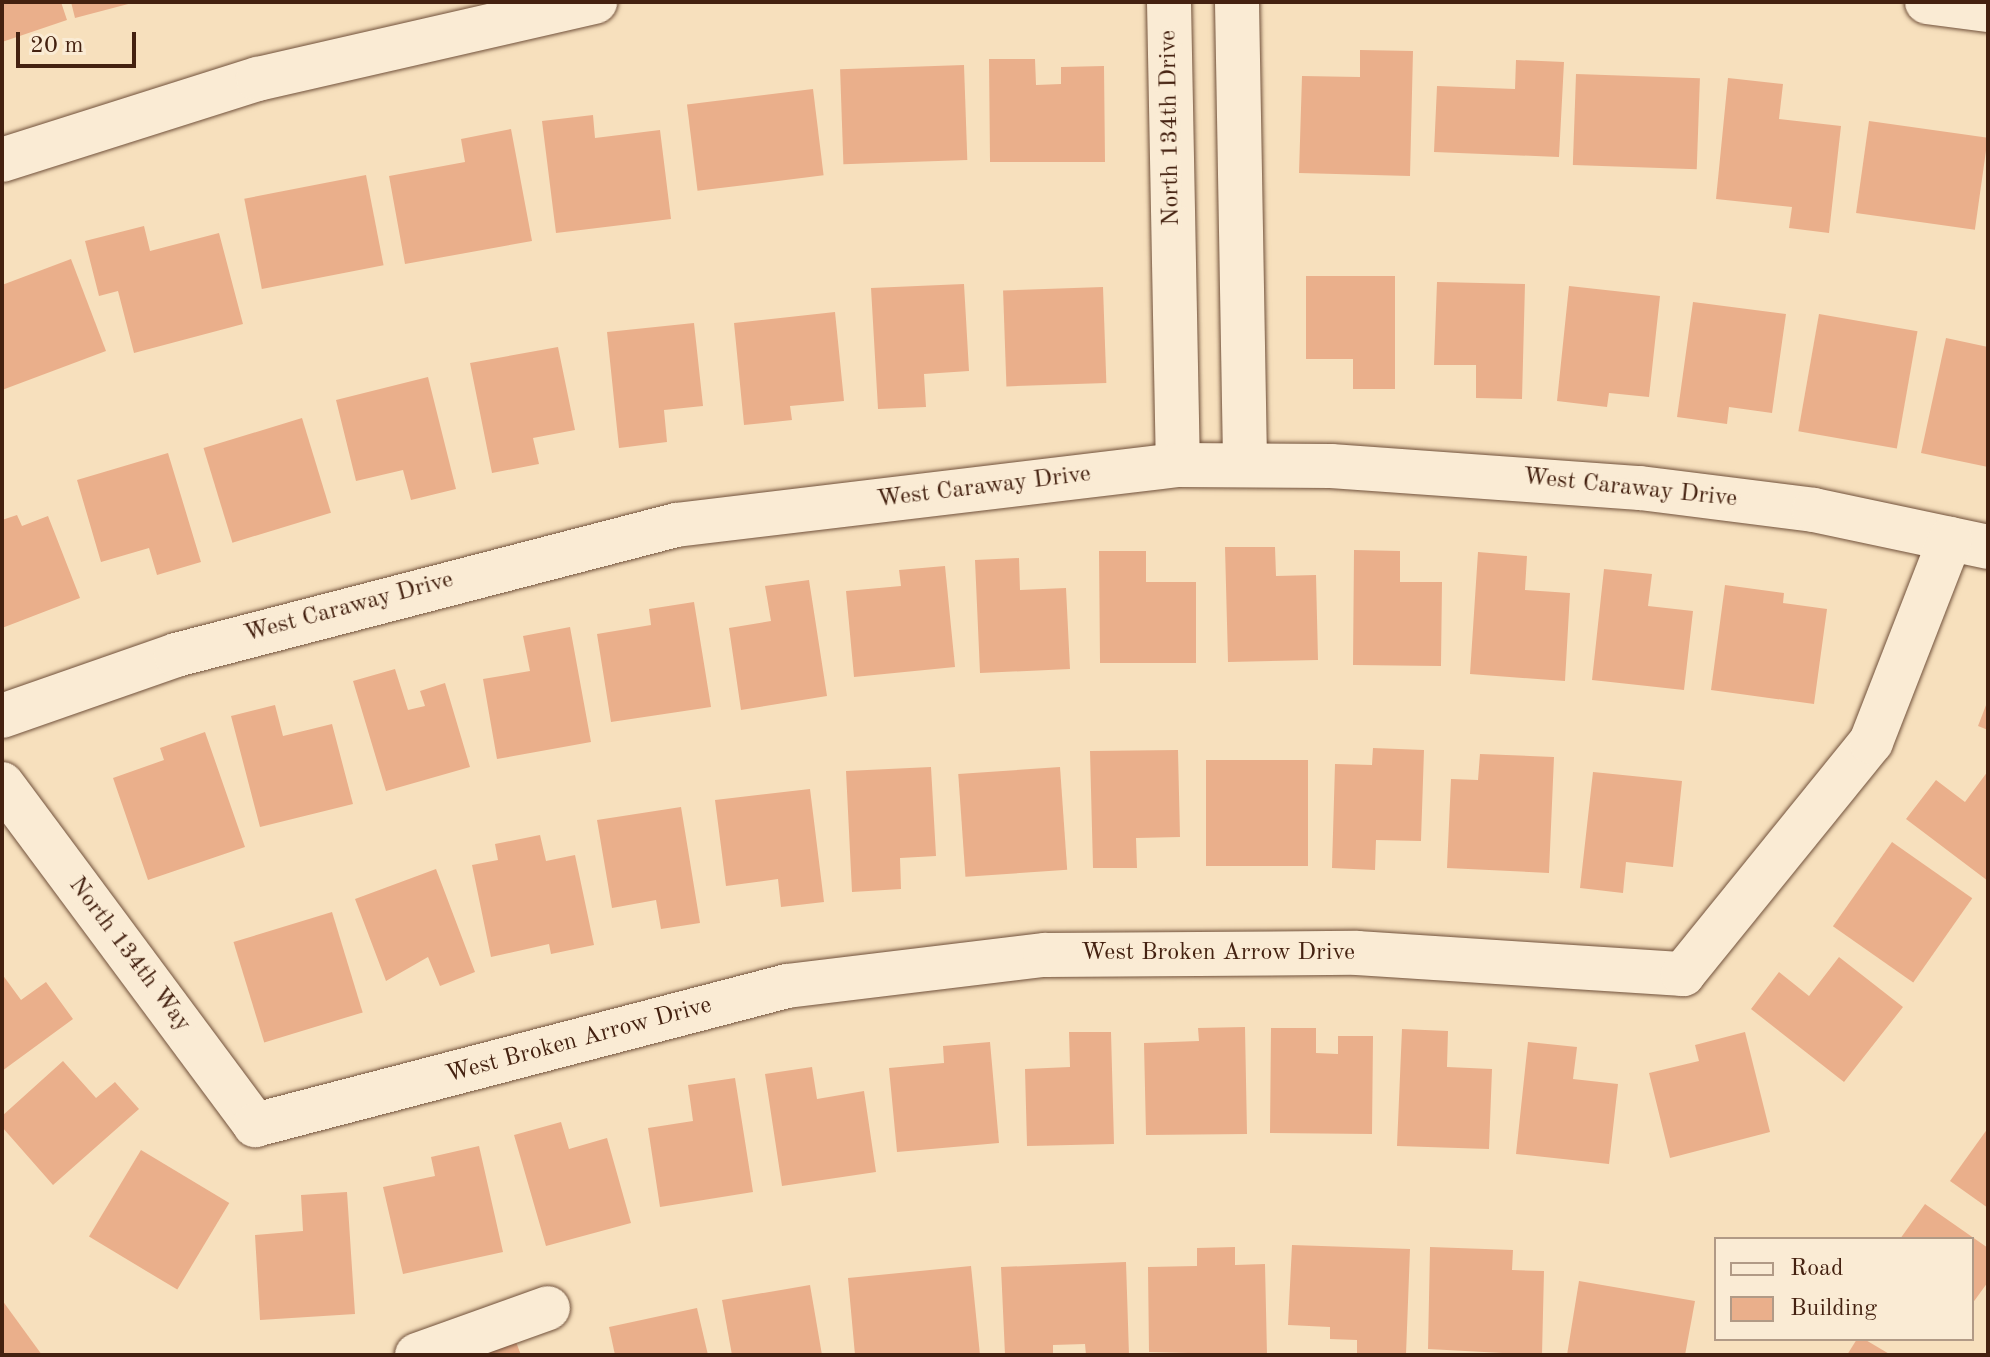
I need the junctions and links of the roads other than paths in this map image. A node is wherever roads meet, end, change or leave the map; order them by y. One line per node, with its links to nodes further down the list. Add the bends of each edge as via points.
1 (595, 2): 6 (street, via 258,79)
2 (1169, 2): 8 (street, North 134th Drive)
3 (1237, 2): 7 (street)
4 (1927, 2): 5 (street)
5 (1988, 10)
6 (2, 160)
7 (1241, 251): 8 (street, North 134th Drive); 9 (street)
8 (1174, 255): 10 (street, North 134th Drive)
9 (1245, 464): 10 (street, West Caraway Drive); 11 (street, West Caraway Drive, via 1640,488 1814,510)
10 (1178, 465): 12 (street, West Caraway Drive, via 676,525 176,655)
11 (1969, 543): 14 (street, West Broken Arrow Drive, via 1871,742 1683,974 1357,953 1045,955 787,986)
12 (2, 716)
13 (2, 784): 14 (street, North 134th Way)
14 (255, 1125)
15 (548, 1308): 16 (street)
16 (417, 1355)

